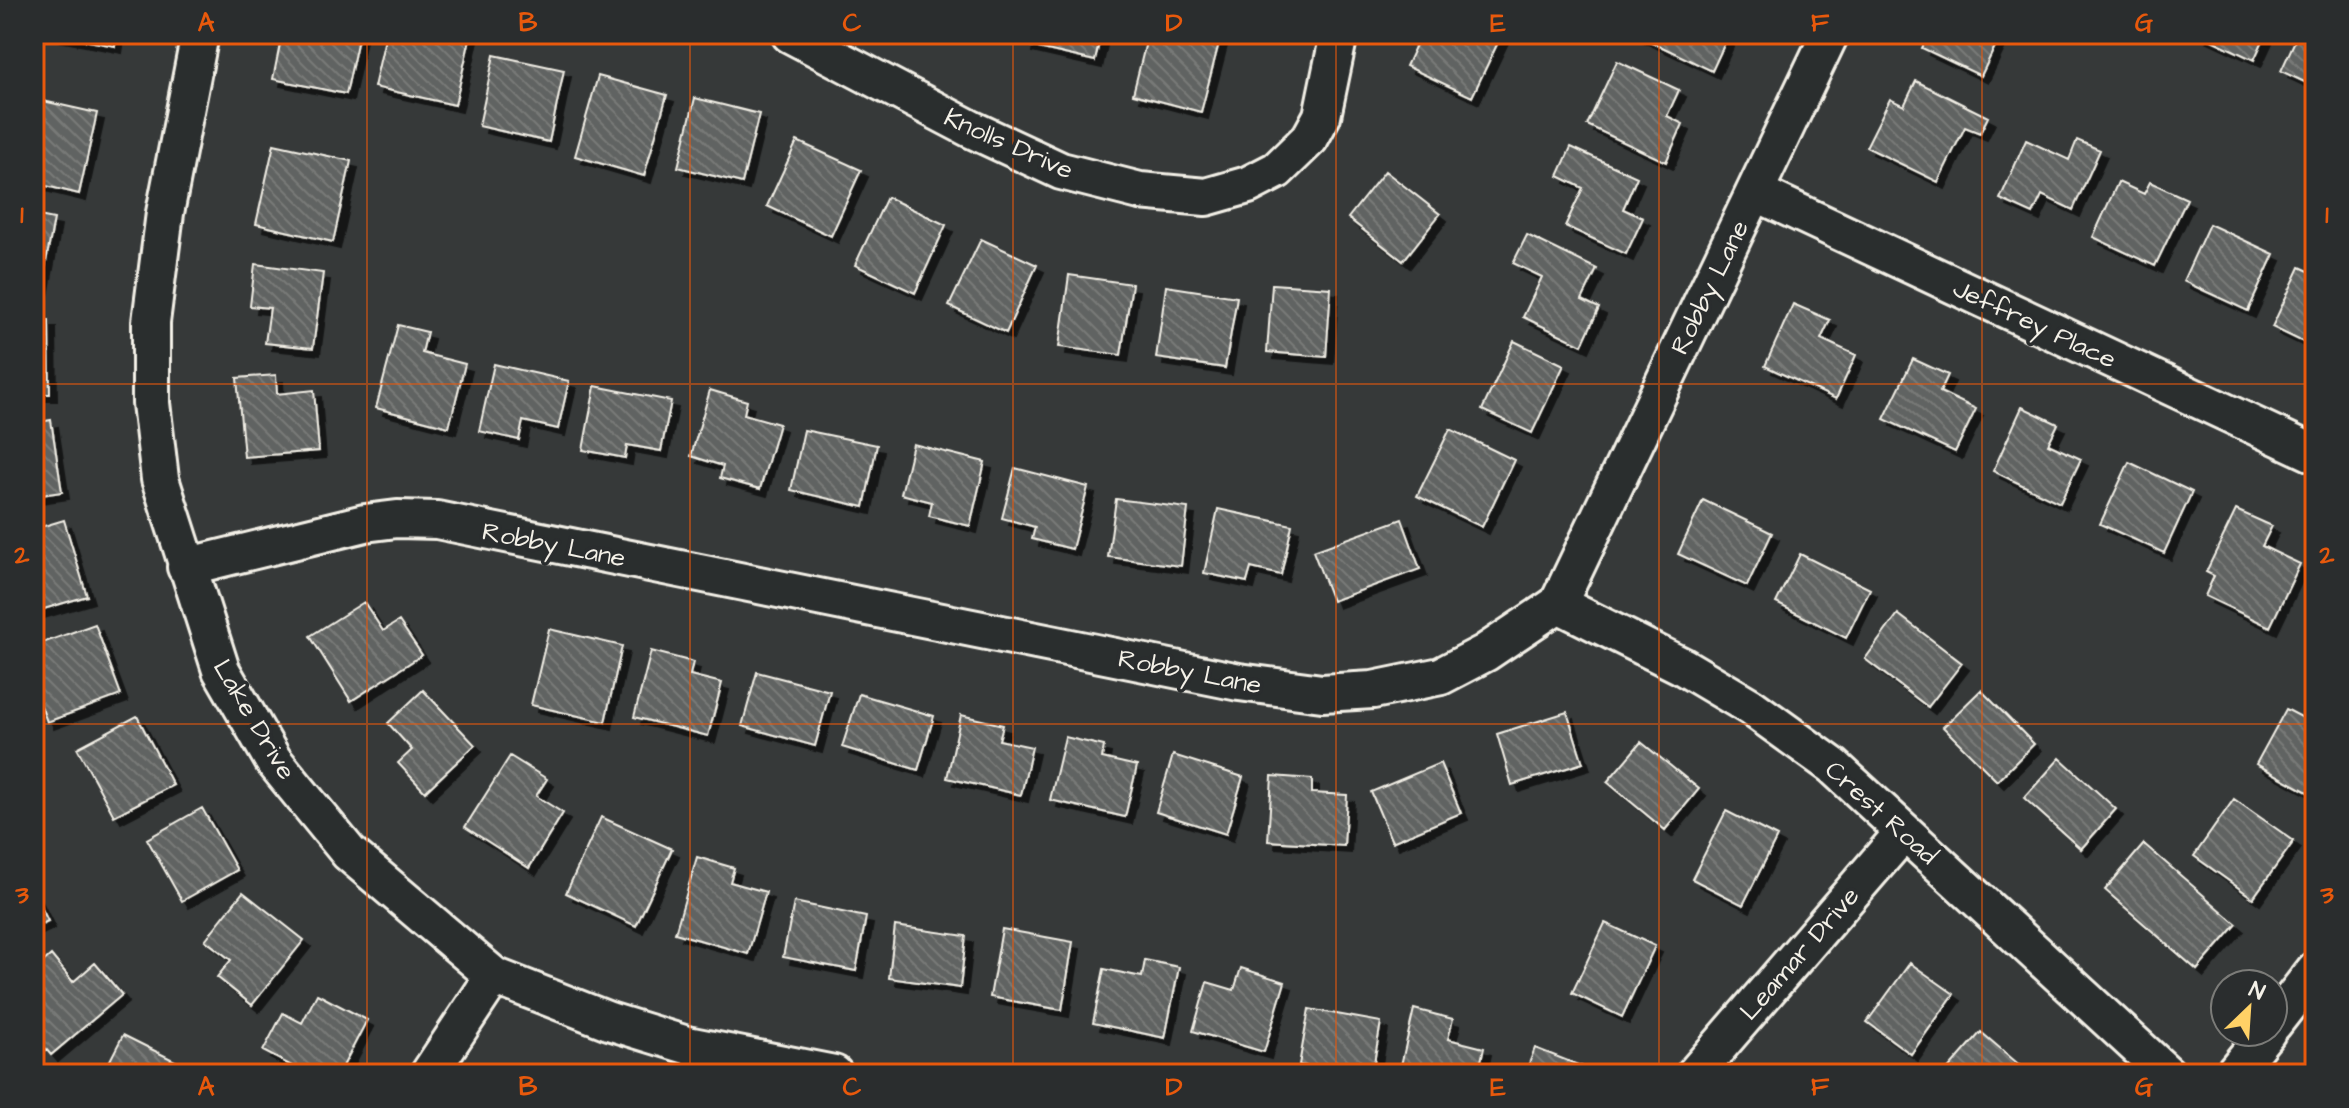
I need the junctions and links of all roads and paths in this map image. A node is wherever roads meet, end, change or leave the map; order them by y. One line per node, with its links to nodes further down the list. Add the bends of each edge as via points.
1 (200, 34): 7 (street, Lake Drive, via 165,213 151,322 151,403 160,479)
2 (790, 34): 3 (street, Knolls Drive, via 1061,171 1140,191 1206,197 1277,170 1310,138 1322,116)
3 (1339, 34)
4 (1830, 34): 5 (street, Robby Lane)
5 (1755, 192): 6 (street, Jeffrey Place); 8 (street, Robby Lane)
6 (2315, 454)
7 (186, 567): 8 (street, Robby Lane, via 365,523 437,520 1239,682 1322,693 1373,690 1441,676); 11 (street, Lake Drive, via 221,670 273,760 349,853)
8 (1558, 604): 9 (street, Crest Road, via 1751,707 1833,766)
9 (1904, 832): 16 (street, Leamar Drive); 17 (street, Crest Road)
10 (2315, 970): 12 (street)
11 (494, 976): 14 (street); 15 (street, Lake Drive, via 687,1045)
12 (2289, 1003)
13 (2254, 1048): 18 (street)
14 (429, 1074)
15 (834, 1074)
16 (1695, 1074)
17 (2167, 1074)
18 (2233, 1074)

